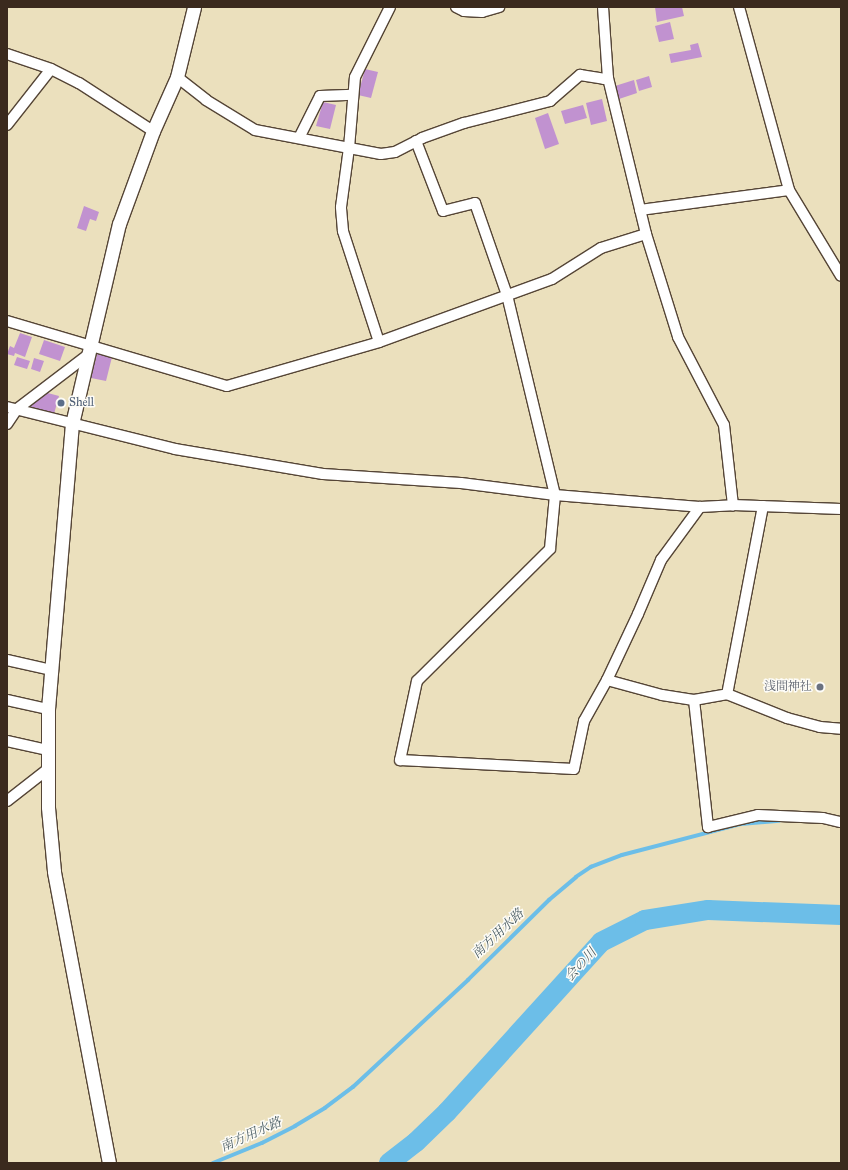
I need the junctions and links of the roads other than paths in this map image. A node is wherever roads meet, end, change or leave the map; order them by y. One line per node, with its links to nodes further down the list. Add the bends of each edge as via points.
1 (194, 7): 9 (street)
2 (390, 7): 11 (street, via 355,77)
3 (499, 7): 6 (street, via 482,12)
4 (603, 7): 10 (street)
5 (739, 7): 17 (street)
6 (461, 8)
7 (7, 54): 8 (street)
8 (51, 69): 12 (street); 13 (street, via 79,83)
9 (177, 77): 13 (street); 14 (street, via 206,100 255,130)
10 (608, 78): 15 (street, via 580,74 550,101 464,123); 18 (street)
11 (353, 95): 14 (street, via 320,96); 16 (street)
12 (7, 125)
13 (153, 131): 24 (street, via 119,224)
14 (299, 138): 16 (street)
15 (416, 141): 16 (street, via 395,152 380,154); 21 (street, via 443,211 475,203)
16 (349, 148): 23 (street, via 341,207 343,231)
17 (789, 190): 18 (street); 20 (street)
18 (640, 210): 19 (street)
19 (646, 234): 21 (street, via 602,248 552,279); 30 (street, via 678,337 724,425)
20 (841, 276)
21 (507, 295): 23 (street); 29 (street)
22 (7, 321): 24 (street)
23 (379, 342): 24 (street, via 227,386)
24 (89, 351): 26 (street); 28 (street)
25 (7, 406): 26 (street)
26 (17, 409): 27 (street); 28 (street)
27 (7, 424)
28 (72, 424): 29 (street, via 174,449 323,474 461,483); 35 (street)
29 (555, 495): 32 (street); 36 (street, via 550,549 417,681 400,760 574,769 584,721)
30 (734, 505): 31 (street); 32 (street)
31 (763, 506): 33 (street); 37 (street)
32 (700, 507): 36 (street, via 661,560)
33 (841, 509)
34 (7, 660): 35 (street)
35 (51, 670): 40 (street)
36 (607, 680): 39 (street, via 662,695)
37 (727, 694): 39 (street); 41 (street, via 787,718 820,727)
38 (7, 700): 40 (street)
39 (694, 700): 47 (street, via 708,827 758,815 823,818)
40 (48, 709): 43 (street)
41 (841, 729)
42 (7, 741): 43 (street)
43 (48, 750): 44 (street)
44 (48, 769): 45 (street); 48 (street, via 48,807 54,871)
45 (11, 792): 46 (street)
46 (7, 801)
47 (841, 822)
48 (109, 1163)

